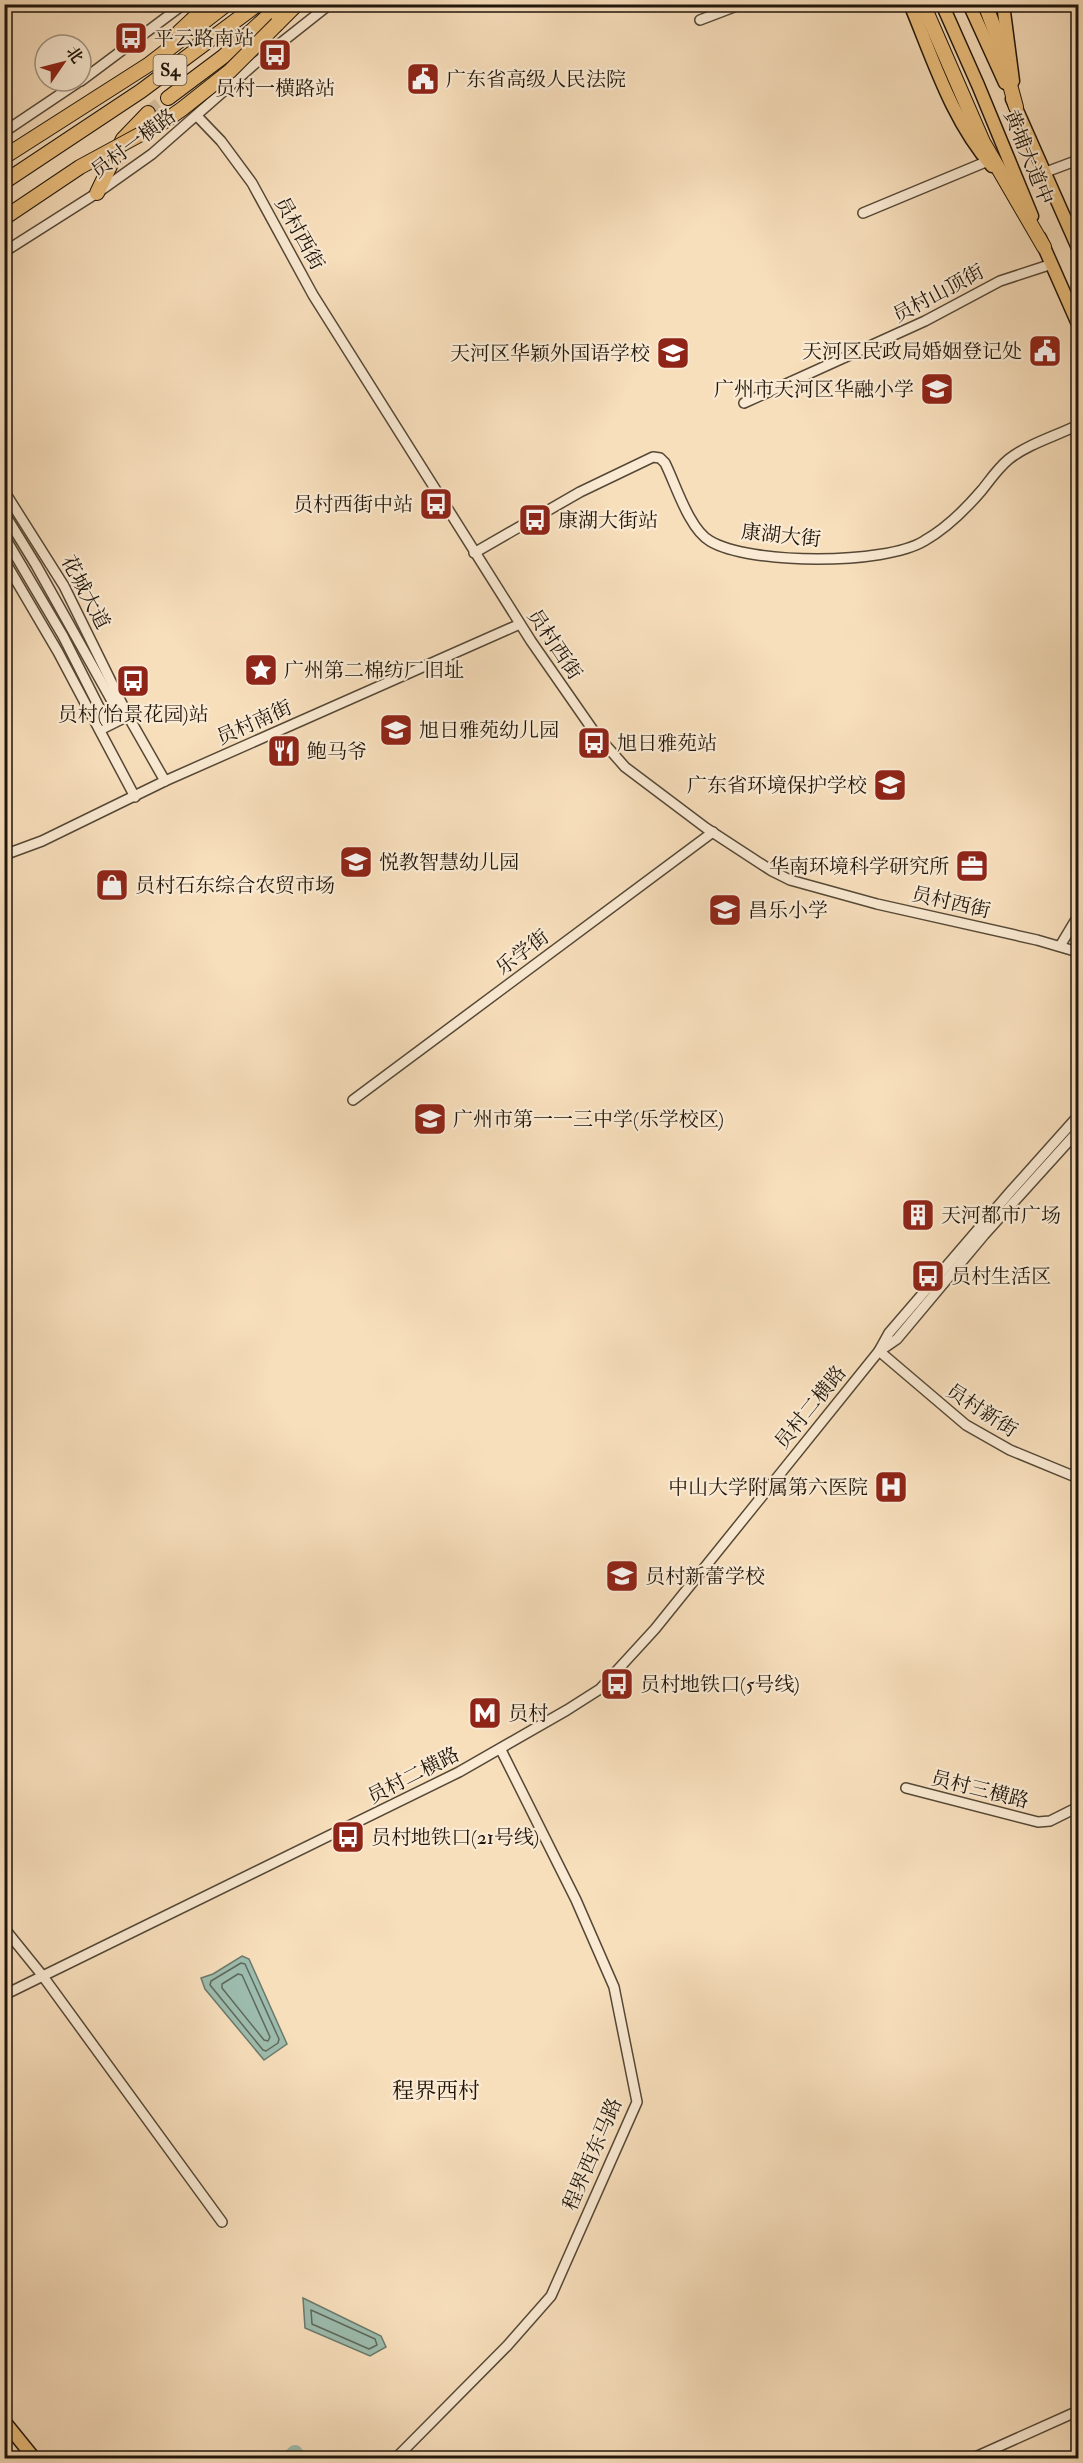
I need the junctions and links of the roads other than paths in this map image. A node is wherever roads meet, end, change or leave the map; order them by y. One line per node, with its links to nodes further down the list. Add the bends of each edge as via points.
1 (184, 4): 16 (street)
2 (209, 4): 21 (highway, via 145,61)
3 (227, 4): 21 (highway, S4, via 148,65)
4 (258, 4): 29 (highway, S4, via 80,134)
5 (281, 4): 18 (highway, via 224,56)
6 (297, 4): 32 (highway, bridge, via 230,71 182,109 80,167)
7 (330, 4): 22 (street, 员村一横路)
8 (742, 4): 15 (street)
9 (910, 4): 26 (main road, via 963,126)
10 (923, 4): 28 (highway, via 970,112)
11 (942, 4): 33 (main road, 黄埔大道中)
12 (969, 4): 19 (main road, 黄埔大道中)
13 (985, 4): 19 (highway)
14 (1004, 6): 19 (main road)
15 (700, 20)
16 (93, 72)
17 (63, 93): 23 (street)
18 (168, 98)
19 (1016, 107): 27 (main road, 黄埔大道中)
20 (148, 112): 30 (highway, via 123,139)
21 (68, 116): 24 (highway, S4)
22 (197, 116): 30 (street, 员村一横路); 43 (street, 员村西街, via 252,183 314,295)
23 (4, 132)
24 (4, 157)
25 (1078, 160): 27 (street)
26 (988, 161): 28 (main road); 31 (street)
27 (1046, 172): 34 (main road, 黄埔大道中)
28 (1006, 181): 33 (highway)
29 (4, 182)
30 (97, 193): 35 (street, 员村一横路)
31 (863, 213)
32 (4, 218)
33 (1044, 247): 36 (main road, 黄埔大道中)
34 (1078, 248)
35 (4, 252)
36 (1052, 264): 37 (main road, 黄埔大道中); 38 (street, 员村山顶街, via 1000,281 906,330)
37 (1078, 324)
38 (744, 403)
39 (1078, 425): 43 (street, 康湖大街, via 1010,459 946,526 922,543 896,553 785,558 721,546 698,530 665,463 653,457 580,492)
40 (4, 491): 46 (street, 花城大道, via 75,607)
41 (4, 513): 46 (street, 花城大道, via 112,701)
42 (4, 536): 47 (street, 花城大道, via 92,692 104,723)
43 (474, 553): 45 (street, 员村西街)
44 (4, 560): 47 (street, 花城大道)
45 (520, 624): 48 (street, 员村南街); 50 (street, 员村西街, via 609,750 643,782)
46 (128, 716): 47 (street); 48 (street, 花城大道)
47 (100, 730): 49 (street, 花城大道)
48 (165, 782): 49 (street, 员村南街)
49 (135, 797): 51 (street, 员村南街)
50 (712, 832): 53 (street, 员村西街, via 772,870 808,885); 55 (street, 乐学街)
51 (4, 855)
52 (1078, 916): 53 (street)
53 (1060, 946): 54 (street, 员村西街)
54 (1078, 952)
55 (353, 1100)
56 (1078, 1116): 58 (street, 员村二横路, via 904,1315)
57 (1078, 1131): 58 (street, 员村二横路, via 897,1339)
58 (879, 1352): 59 (street, 员村新街, via 941,1407 981,1436); 60 (street, 员村二横路, via 613,1677 585,1699)
59 (1078, 1478)
60 (501, 1750): 64 (street, 员村二横路); 70 (street, 程界西东马路, via 576,1900 614,1987 637,2102 551,2295 507,2346)
61 (906, 1788): 62 (street, 员村三横路, via 1038,1822 1050,1821)
62 (1078, 1808)
63 (4, 1928): 64 (street)
64 (42, 1976): 65 (street, 员村二横路); 66 (street)
65 (4, 1995)
66 (222, 2222)
67 (1078, 2410): 71 (street)
68 (4, 2421): 69 (main road)
69 (34, 2458)
70 (396, 2458)
71 (973, 2458)

